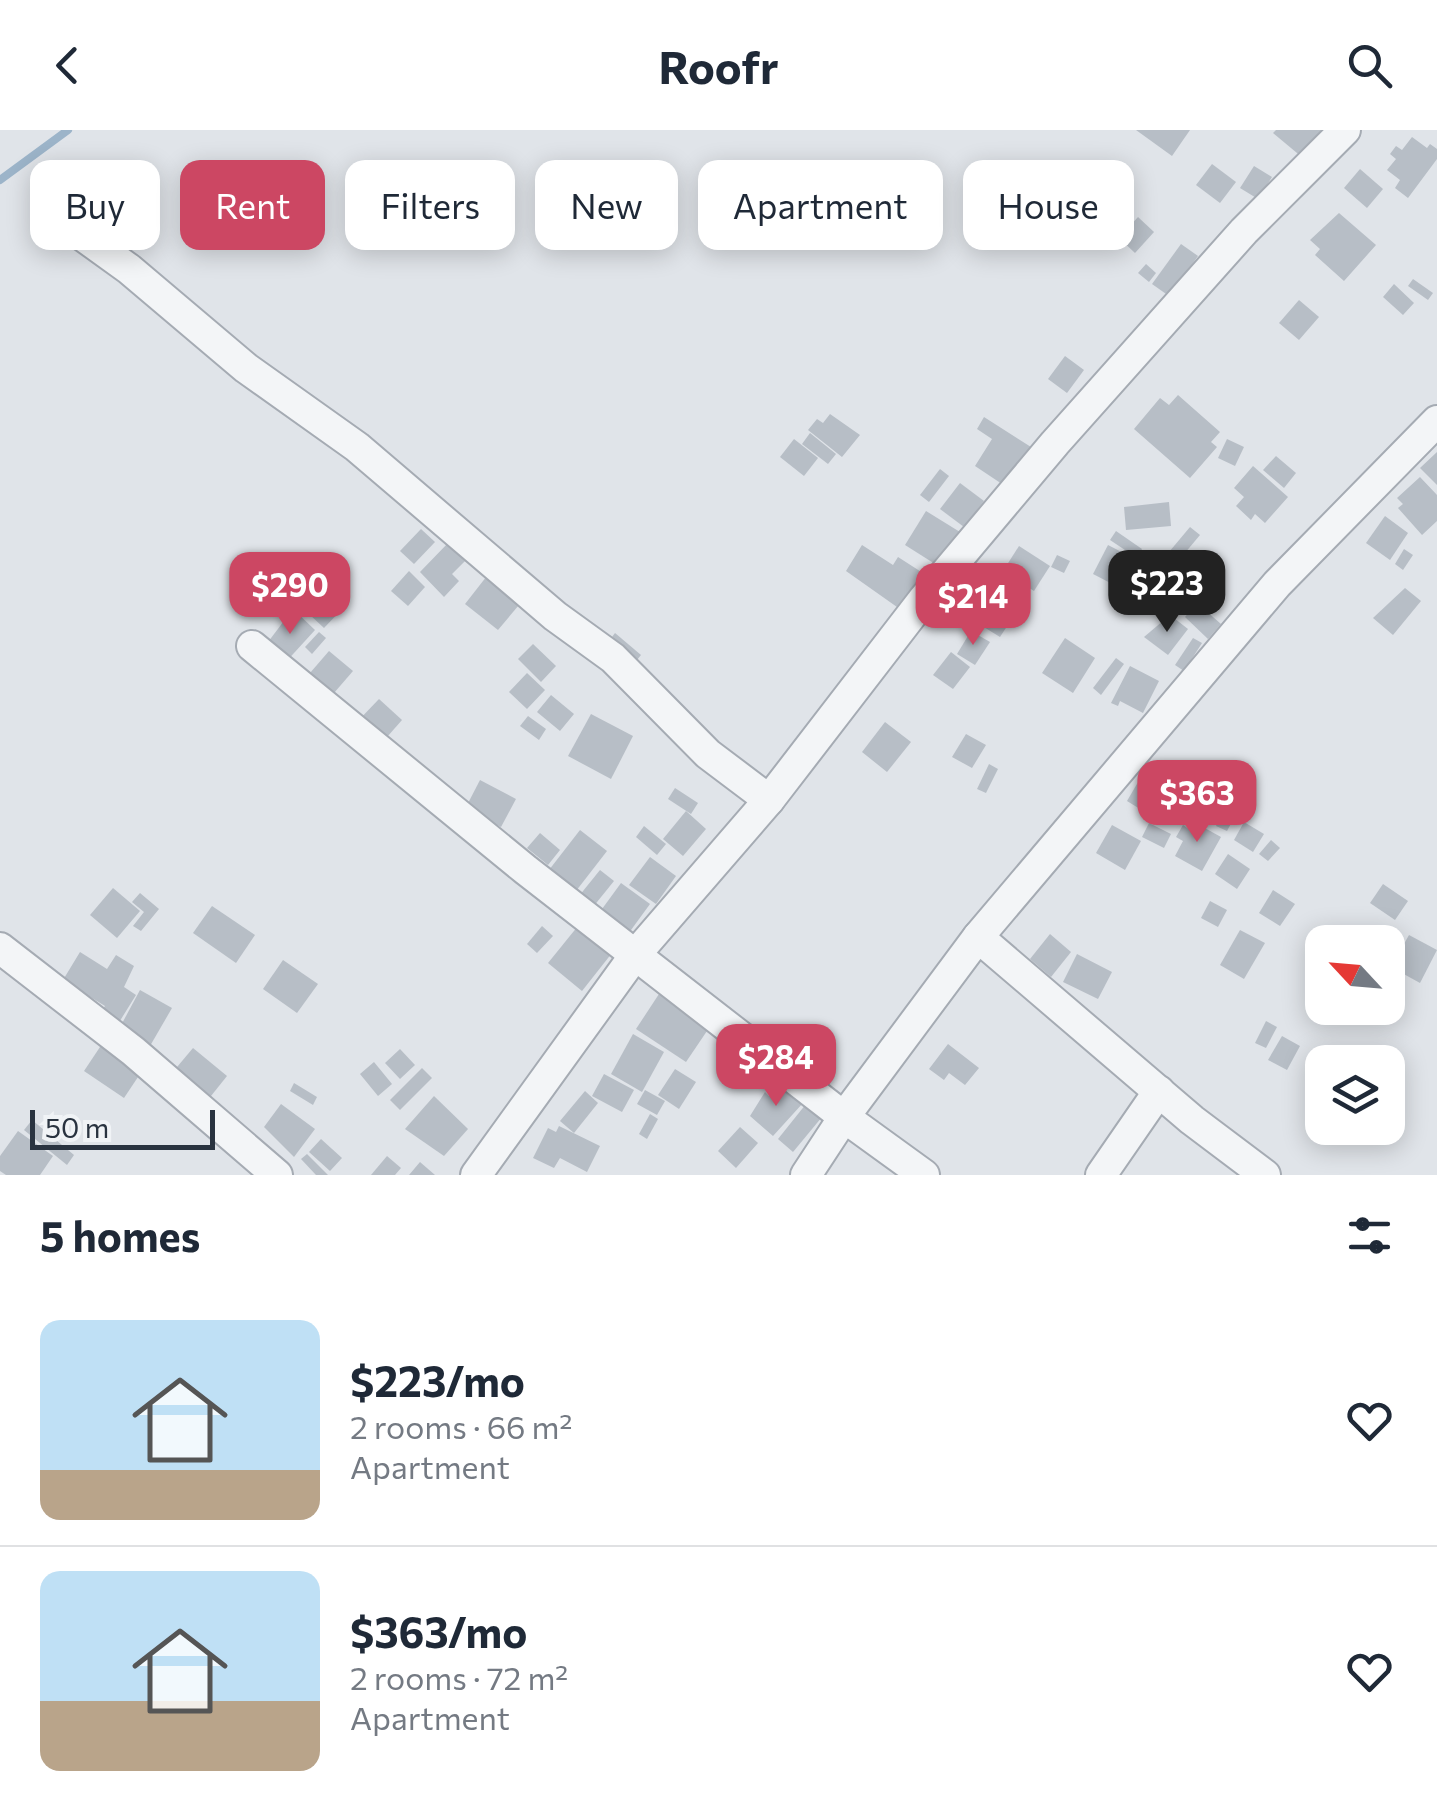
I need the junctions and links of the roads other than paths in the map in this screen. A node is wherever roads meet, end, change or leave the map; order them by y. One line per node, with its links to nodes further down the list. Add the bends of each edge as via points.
1 (1344, 130): 5 (street, via 1055,443)
2 (103, 250): 5 (street, via 613,658 708,754)
3 (1437, 420): 6 (street, via 1277,584)
4 (252, 646): 8 (street)
5 (769, 800): 8 (street)
6 (978, 937): 9 (street); 10 (street)
7 (0, 948): 11 (street, via 133,1050)
8 (635, 954): 10 (street); 12 (street)
9 (1159, 1091): 15 (street); 16 (street)
10 (844, 1117): 13 (street); 14 (street)
11 (277, 1175)
12 (476, 1175)
13 (806, 1175)
14 (924, 1175)
15 (1100, 1175)
16 (1265, 1175)

